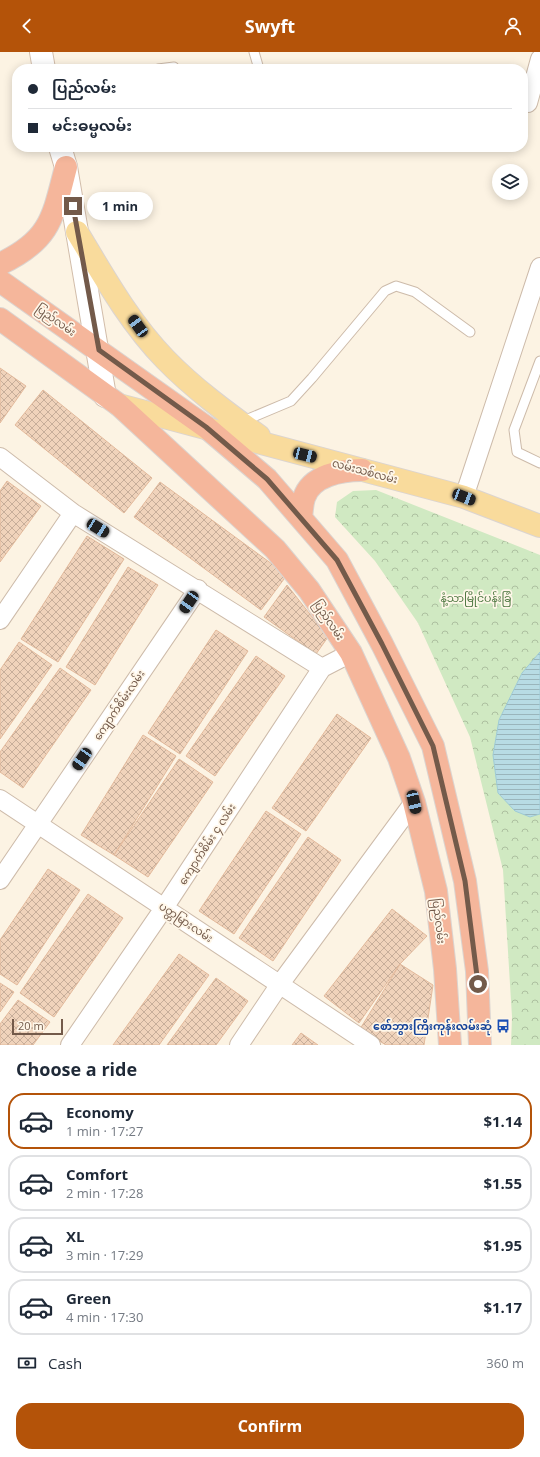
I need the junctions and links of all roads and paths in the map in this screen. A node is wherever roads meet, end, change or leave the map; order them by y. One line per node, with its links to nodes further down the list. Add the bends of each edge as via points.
1 (41, 52): 4 (main road)
2 (254, 52): 5 (lane)
3 (540, 59): 6 (street)
4 (43, 64)
5 (258, 64)
6 (528, 103)
7 (63, 157): 8 (main road); 9 (highway, via 52,219 37,241 18,256)
8 (77, 232): 14 (main road); 17 (main road, via 116,296 164,359)
9 (0, 264)
10 (540, 267): 23 (street)
11 (0, 281): 14 (highway, ပြည်လမ်း)
12 (0, 319): 16 (highway, ပြည်လမ်း)
13 (470, 332): 17 (lane, via 415,292 396,286 384,291 291,401)
14 (99, 350): 16 (main road); 18 (highway, ပြည်လမ်း)
15 (540, 361): 21 (lane, via 514,430 517,452)
16 (112, 400): 18 (main road, လမ်းသစ်လမ်း); 29 (highway, ပြည်လမ်း, via 275,549 309,590)
17 (240, 422): 19 (main road)
18 (206, 427): 19 (main road, လမ်းသစ်လမ်း); 25 (highway, ပြည်လမ်း, via 267,479)
19 (274, 445): 22 (main road, လမ်းသစ်လမ်း)
20 (0, 457): 24 (street)
21 (540, 463)
22 (362, 470): 23 (main road, လမ်းသစ်လမ်း); 25 (highway, via 342,470 324,477 311,487 304,497)
23 (464, 497): 26 (main road, လမ်းသစ်လမ်း)
24 (73, 512): 27 (street); 28 (street)
25 (301, 517): 41 (highway, ပြည်လမ်း, via 337,560 433,746 465,881 477,971)
26 (540, 526)
27 (198, 589): 30 (street); 33 (street, ကျောက်စိမ်းလမ်း)
28 (0, 620)
29 (351, 653): 30 (street, ကျောက်စိမ်း ၄ လမ်း); 32 (highway, ပြည်လမ်း, via 399,758)
30 (322, 668): 35 (street, ကျောက်စိမ်း ၄ လမ်း)
31 (0, 799): 33 (street, ပတ္တမြားလမ်း)
32 (414, 802): 36 (street); 40 (highway, ပြည်လမ်း, via 436,892)
33 (38, 824): 34 (street, ကျောက်စိမ်းလမ်း); 35 (street, ပတ္တမြားလမ်း)
34 (0, 880)
35 (164, 908): 36 (street, ပတ္တမြားလမ်း); 37 (street, ကျောက်စိမ်း ၄ လမ်း)
36 (280, 984): 38 (street); 39 (street, ပတ္တမြားလမ်း)
37 (70, 1045)
38 (239, 1045)
39 (371, 1045)
40 (450, 1045)
41 (480, 1045)

